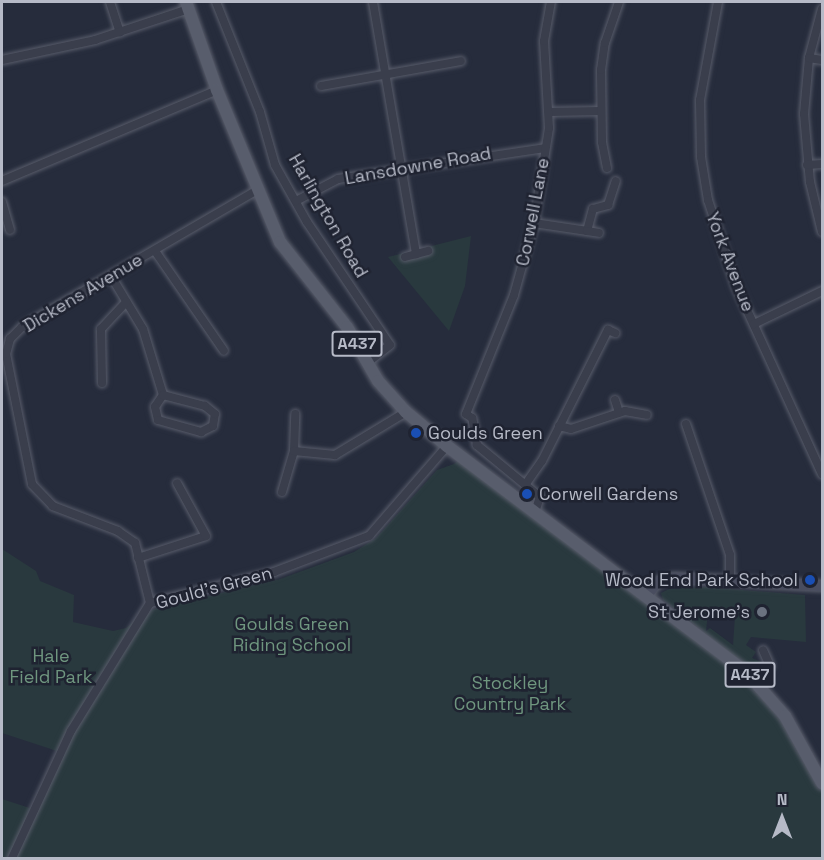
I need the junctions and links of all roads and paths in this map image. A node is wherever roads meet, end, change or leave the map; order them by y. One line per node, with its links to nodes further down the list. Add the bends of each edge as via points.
1 (110, 2): 9 (street)
2 (216, 2): 27 (street, Harlington Road, via 260,112 275,165)
3 (373, 2): 14 (street)
4 (551, 2): 18 (street, Corwell Lane, via 544,41)
5 (619, 2): 17 (street, via 605,43)
6 (718, 2): 41 (street, York Avenue, via 701,86 702,171 718,239)
7 (188, 5): 9 (street); 16 (main road, A437)
8 (822, 9): 10 (street)
9 (120, 32): 11 (street)
10 (809, 58): 12 (street); 21 (street, via 804,104)
11 (2, 60)
12 (822, 60)
13 (461, 61): 14 (street)
14 (387, 75): 15 (street); 22 (street)
15 (321, 86)
16 (217, 90): 24 (street); 26 (main road, A437)
17 (601, 111): 18 (street); 23 (street)
18 (549, 112): 19 (street, Corwell Lane)
19 (545, 148): 22 (street, Lansdowne Road); 29 (street, Corwell Lane)
20 (822, 164): 21 (street)
21 (807, 165): 32 (street)
22 (399, 167): 27 (street, Lansdowne Road, via 338,179); 36 (street)
23 (607, 168)
24 (2, 181)
25 (616, 182): 31 (street, via 608,205 593,209)
26 (257, 190): 34 (street, Dickens Avenue); 44 (main road, A437, via 280,242 347,327)
27 (296, 201): 44 (street, Harlington Road, via 390,345)
28 (2, 202): 30 (street)
29 (534, 223): 31 (street); 58 (street, Corwell Lane, via 518,284 466,414 472,417 477,446)
30 (10, 230)
31 (587, 231): 33 (street)
32 (822, 232)
33 (599, 233)
34 (155, 251): 38 (street, Dickens Avenue); 43 (street)
35 (428, 251): 36 (street)
36 (416, 254): 37 (street)
37 (405, 257)
38 (111, 276): 40 (street); 61 (street, Dickens Avenue, via 22,327 10,339 6,354 32,484 53,506 117,531 135,543)
39 (822, 291): 41 (street)
40 (126, 302): 45 (street, via 100,329); 46 (street, via 143,329)
41 (754, 324): 56 (street, York Avenue)
42 (615, 333): 53 (street, via 608,330)
43 (224, 351)
44 (367, 363): 48 (main road, A437)
45 (102, 383)
46 (163, 395): 46 (street, via 156,407 158,420 201,432 213,426 215,414 205,406)
47 (615, 400): 49 (street)
48 (406, 412): 54 (main road, A437); 55 (street, via 335,454)
49 (619, 412): 51 (street); 53 (street, via 571,429)
50 (295, 414): 55 (street)
51 (647, 415)
52 (686, 424): 62 (street, via 693,434 725,537)
53 (559, 426): 58 (street)
54 (447, 446): 60 (main road, A437); 65 (street, Gould's Green, via 369,536 274,572)
55 (294, 451): 59 (street)
56 (822, 474)
57 (177, 483): 61 (street, via 206,537)
58 (525, 484): 60 (street, via 540,497)
59 (282, 492)
60 (536, 509): 64 (main road, A437)
61 (138, 558): 65 (street, Dickens Avenue)
62 (730, 578): 63 (street); 64 (street, via 665,579)
63 (822, 586)
64 (647, 595): 67 (main road, A437)
65 (150, 603): 69 (street, Gould's Green, via 71,731)
66 (763, 650): 67 (street, via 770,666)
67 (759, 684): 68 (main road, A437, via 785,716)
68 (822, 783)
69 (12, 858)

